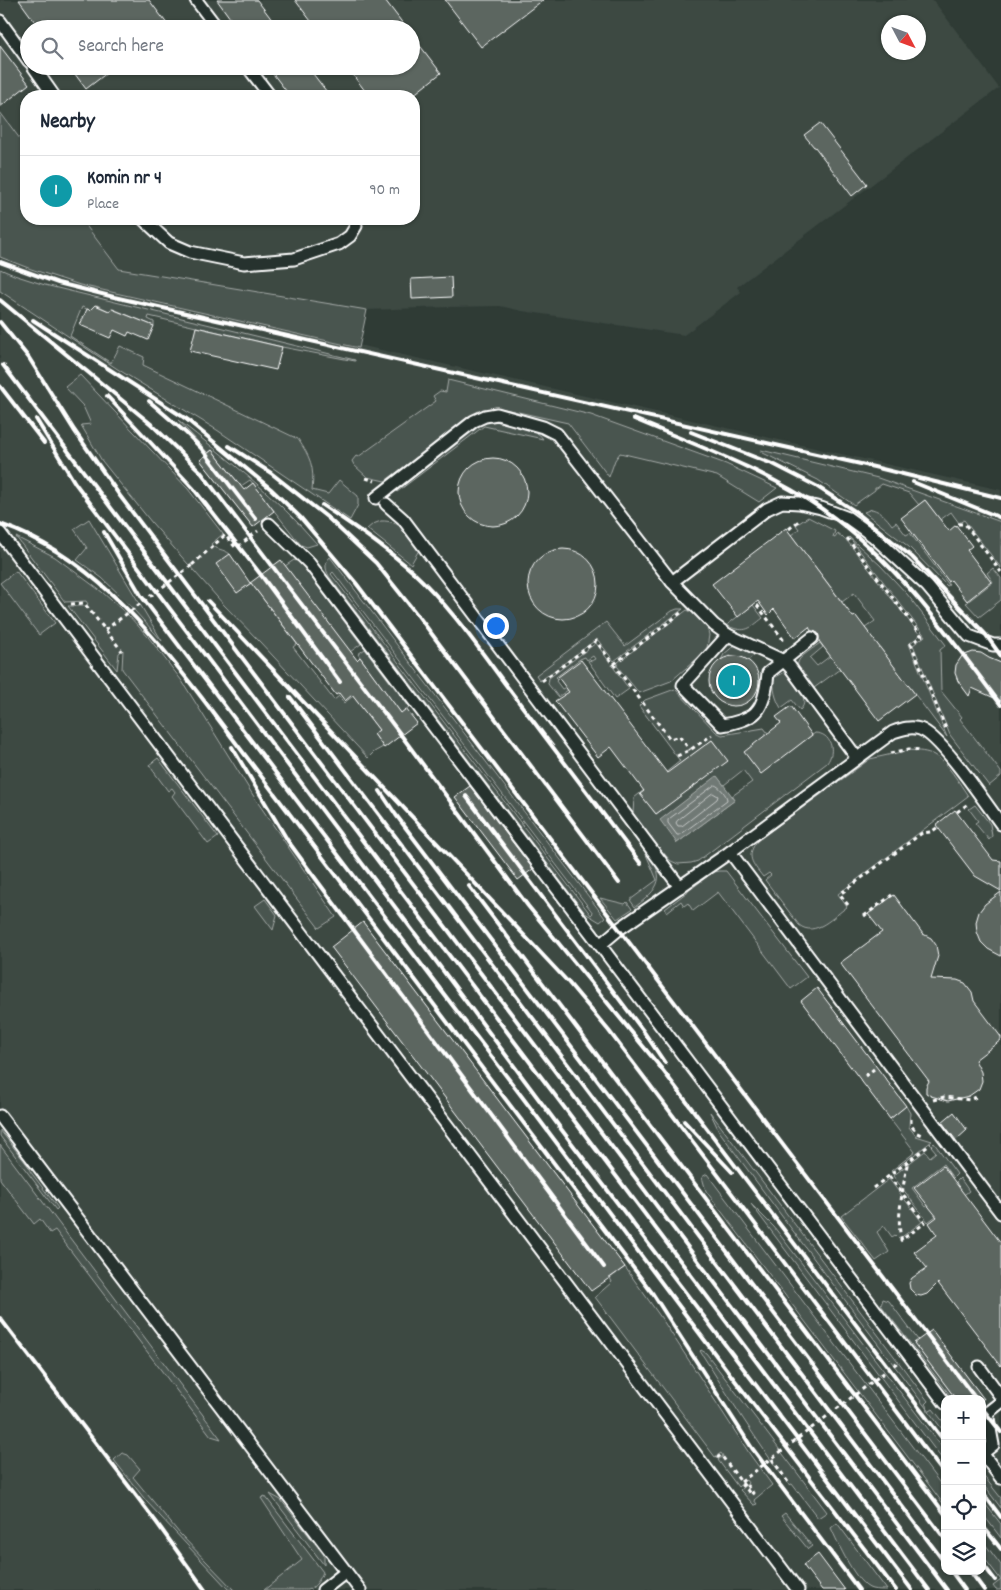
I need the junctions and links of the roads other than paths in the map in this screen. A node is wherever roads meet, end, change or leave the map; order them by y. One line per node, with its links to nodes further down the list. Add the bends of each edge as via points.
1 (196, 0): 2 (lane)
2 (211, 20)
3 (0, 21): 4 (lane)
4 (20, 49)
5 (39, 75): 7 (lane)
6 (254, 75): 8 (lane)
7 (50, 90)
8 (265, 90)
9 (150, 225): 10 (lane, via 169,243 190,252 244,263 294,259 338,244 350,236)
10 (356, 225)
11 (376, 498): 15 (lane, via 474,421 496,414 557,434)
12 (386, 504): 23 (lane, via 403,519)
13 (269, 524): 24 (lane, via 309,563)
14 (0, 533): 37 (lane)
15 (672, 582): 16 (lane); 18 (lane, via 767,509 782,502 799,503 848,518 885,546 927,586 968,636)
16 (728, 635): 19 (lane); 19 (lane, via 683,685 722,725 734,724 756,712 765,693 768,673)
17 (812, 638): 19 (lane)
18 (1001, 645)
19 (784, 661): 20 (lane)
20 (857, 758): 21 (lane, via 893,732 921,729 940,743); 22 (lane)
21 (1001, 824)
22 (730, 852): 23 (lane); 26 (lane)
23 (680, 887): 24 (lane)
24 (600, 944): 29 (lane)
25 (0, 1116): 34 (lane)
26 (1001, 1213)
27 (979, 1367): 28 (lane)
28 (1001, 1397)
29 (941, 1398)
30 (1001, 1402): 31 (lane, via 987,1413 992,1445)
31 (986, 1450)
32 (986, 1458): 33 (lane)
33 (1001, 1478)
34 (346, 1572): 35 (lane); 36 (lane)
35 (323, 1590)
36 (360, 1590)
37 (798, 1590)

